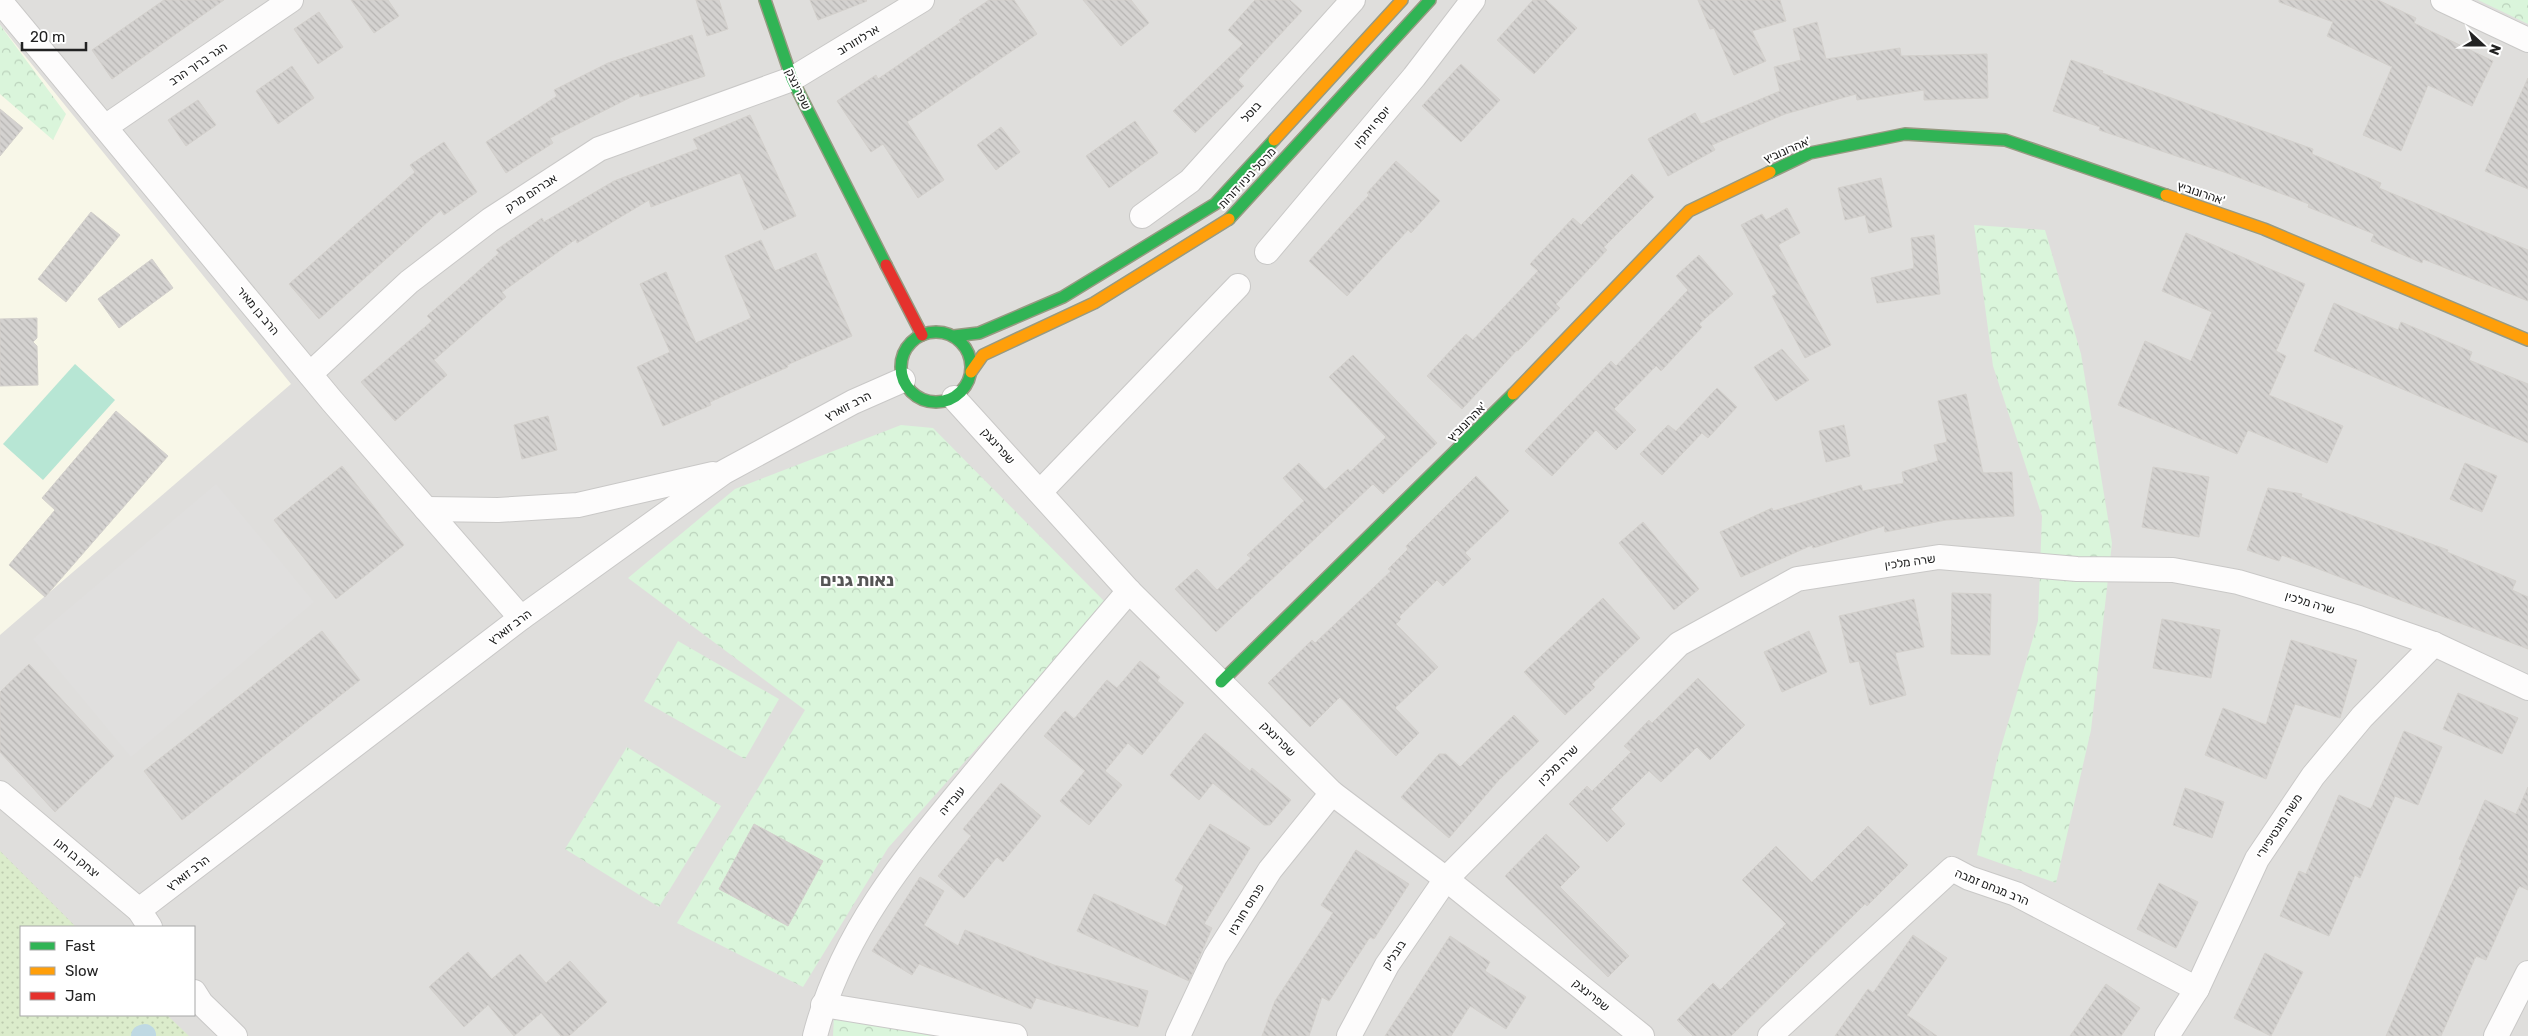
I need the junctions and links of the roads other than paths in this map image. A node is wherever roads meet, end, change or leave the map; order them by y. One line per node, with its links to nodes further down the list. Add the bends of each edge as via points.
1 (291, 0): 12 (street, הגר ברוך הרב)
2 (765, 0): 11 (street, שפרינצק)
3 (922, 0): 11 (street, ארלוזורוב)
4 (1353, 0): 13 (street, בוסל, via 1190,181)
5 (1402, 0): 17 (street, מרסל ניניו דורות, via 1215,204 1063,297 979,333)
6 (1430, 0): 19 (street, מרסל ניניו דורות, via 1230,218 1094,303 983,355)
7 (1473, 0): 14 (street, יוסף ויתקין, via 1414,77)
8 (2443, 0): 10 (street)
9 (0, 1): 12 (street, הרב בן מאיר)
10 (2528, 40)
11 (792, 79): 16 (street, שפרינצק); 20 (street, אברהם מרק, via 599,149 490,220 416,276)
12 (105, 127): 20 (street, הרב בן מאיר)
13 (1142, 216)
14 (1267, 252)
15 (1238, 286): 24 (street)
16 (922, 335): 17 (street, via 932,332); 21 (street, via 911,342 904,354)
17 (954, 336): 19 (street, via 968,351)
18 (2528, 340): 29 (street, אהרונוביץ', via 2264,229 2005,140 1905,134 1810,153 1689,211 1470,438)
19 (971, 372): 22 (street, via 966,387)
20 (310, 374): 25 (street, הרב בן מאיר)
21 (903, 380): 22 (street, via 919,398 931,402); 23 (street, הרב זוארץ, via 853,402)
22 (954, 398): 24 (street, שפרינצק)
23 (724, 472): 25 (street, via 578,505 498,510); 27 (street, הרב זוארץ)
24 (1040, 492): 26 (street, שפרינצק)
25 (426, 509): 27 (street, הרב בן מאיר)
26 (1129, 591): 29 (street, שפרינצק); 38 (street, עובדיה, via 910,852 838,966)
27 (521, 618): 34 (street, הרב זוארץ)
28 (2434, 644): 30 (street, שרה מלכין); 33 (street, שרה מלכין, via 2238,582 2173,570 2077,570 1939,557 1797,579 1679,644); 36 (street, משה מונטיפיורי, via 2362,717 2312,776 2257,859)
29 (1221, 682): 32 (street, שפרינצק)
30 (2528, 688)
31 (0, 793): 34 (street, יצחק בן חנן)
32 (1332, 793): 33 (street, שפרינצק); 42 (street, פנחס חורגין, via 1270,870 1216,957)
33 (1446, 879): 43 (street, בובליק, via 1387,965); 44 (street, שפרינצק)
34 (145, 919)
35 (2528, 973): 47 (street)
36 (2197, 989): 45 (street, הרב מנחם זמבה, via 2016,894 1969,878 1952,868); 46 (street, משה מונטיפיורי)
37 (195, 993): 39 (street)
38 (823, 1005): 40 (street, עובדיה); 41 (street)
39 (235, 1036)
40 (815, 1036)
41 (1015, 1036)
42 (1178, 1036)
43 (1349, 1036)
44 (1642, 1036)
45 (1770, 1036)
46 (2167, 1036)
47 (2496, 1036)

